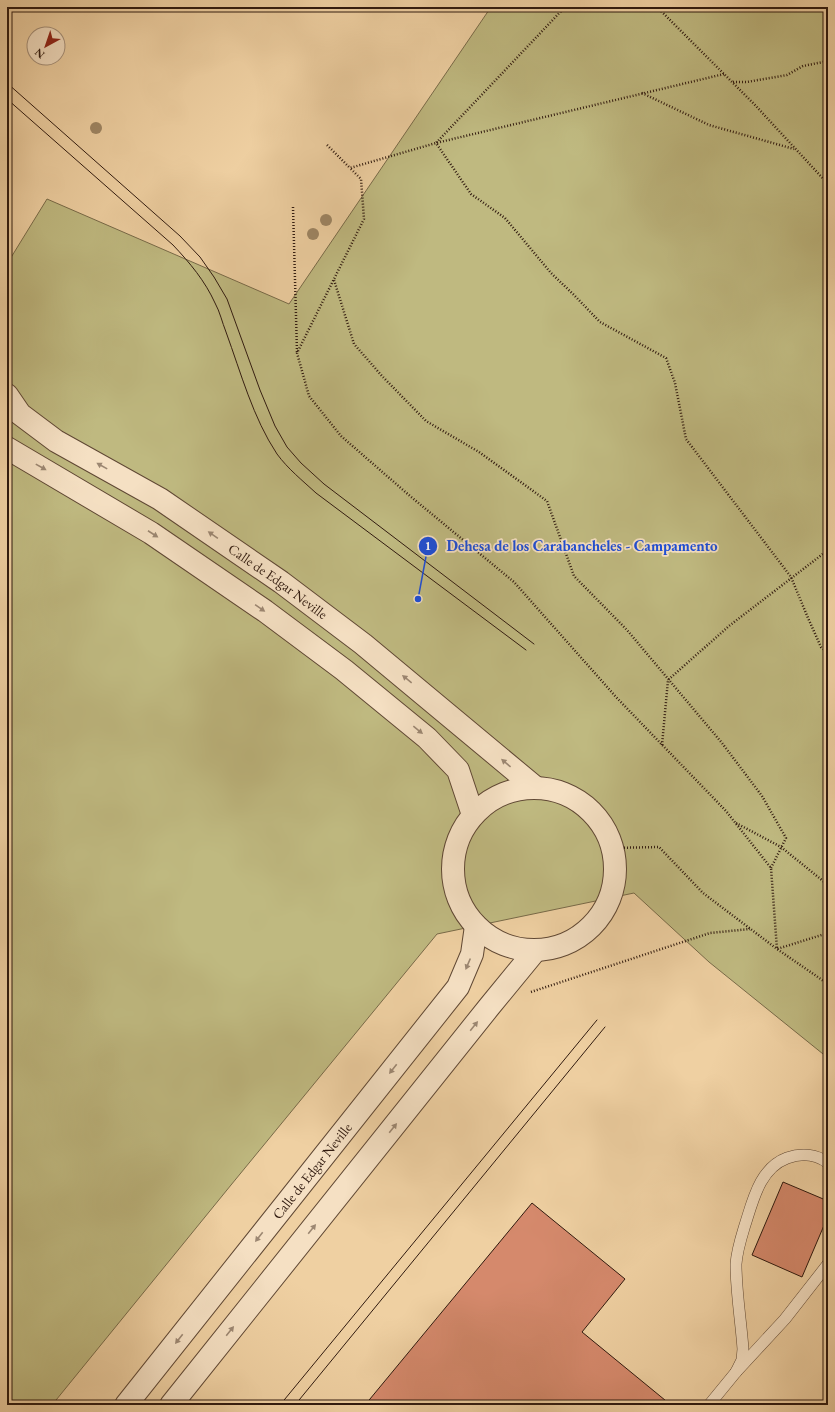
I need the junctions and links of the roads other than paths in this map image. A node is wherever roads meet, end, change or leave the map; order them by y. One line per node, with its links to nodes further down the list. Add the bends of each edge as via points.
1 (7, 395): 3 (street, Calle de Edgar Neville, one-way to 1, via 363,644 281,582 160,499 56,441 20,414)
2 (7, 448): 4 (street, one-way to 4, via 152,533 344,670 427,738 458,770)
3 (536, 788): 4 (street, via 513,791 491,800); 6 (street, via 561,793 584,806 601,824 612,848 615,872 610,896 599,918 582,935 560,946)
4 (473, 815): 5 (street, via 460,836 453,865 454,883 461,906)
5 (476, 926): 6 (street, via 493,940 514,948); 10 (street, Calle de Edgar Neville, one-way to 10, via 472,954 458,987)
6 (536, 951): 11 (street, one-way to 6)
7 (828, 1163): 9 (lane, via 809,1155 796,1155 782,1160 765,1175 753,1198 736,1262 743,1349 742,1360)
8 (828, 1264): 9 (lane, via 785,1319)
9 (736, 1372): 12 (lane)
10 (126, 1405)
11 (171, 1405)
12 (709, 1405)

